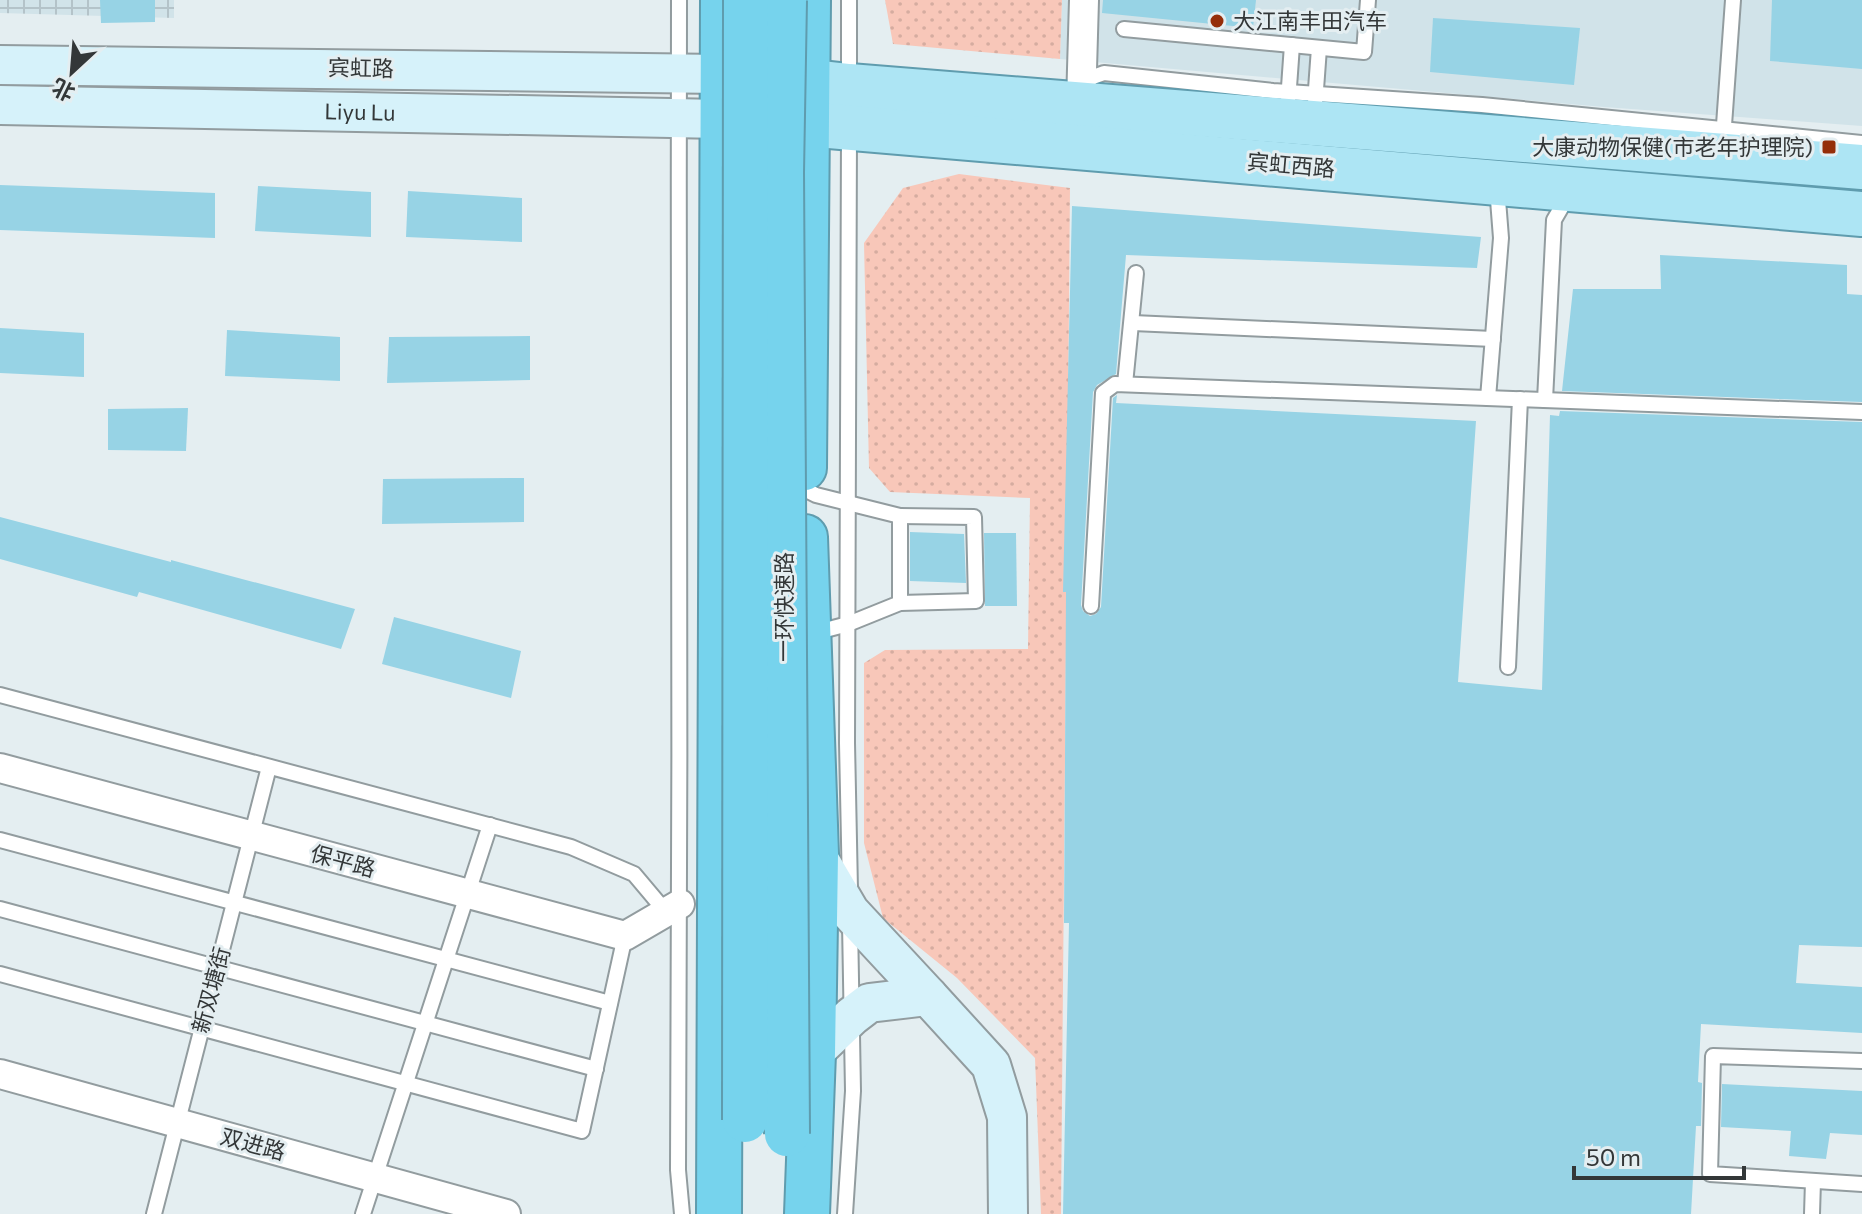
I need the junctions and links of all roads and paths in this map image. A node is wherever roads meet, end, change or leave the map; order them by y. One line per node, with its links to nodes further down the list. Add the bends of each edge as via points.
1 (679, 0): 14 (lane)
2 (723, 0): 15 (highway)
3 (746, 0): 78 (highway, 一环快速路, bridge)
4 (784, 0): 79 (highway, 一环快速路, bridge)
5 (808, 0): 18 (highway)
6 (849, 0): 18 (lane)
7 (1084, 0): 16 (street)
8 (1368, 0): 12 (lane, via 1364,52)
9 (1733, 0): 21 (lane)
10 (1124, 29): 11 (lane)
11 (1292, 45): 12 (lane); 19 (lane)
12 (1319, 48): 19 (lane)
13 (0, 65): 14 (main road, 宾虹路)
14 (679, 73): 15 (main road, 宾虹路); 20 (lane)
15 (721, 74): 18 (main road, 宾虹西路); 20 (highway)
16 (1081, 93): 18 (main road, 宾虹西路); 19 (main road, 宾虹西路)
17 (0, 105): 20 (main road, Liyu Lu)
18 (835, 105): 20 (main road, 宾虹西路); 24 (main road, 宾虹西路); 35 (highway); 36 (lane)
19 (1301, 107): 21 (main road, 宾虹西路)
20 (700, 118): 52 (lane); 77 (highway)
21 (1723, 143): 22 (lane); 23 (main road, 宾虹西路)
22 (1862, 143)
23 (1862, 167)
24 (1497, 183): 25 (main road, 宾虹西路); 29 (lane, via 1501,238)
25 (1571, 189): 26 (main road, 宾虹西路); 33 (lane, via 1554,220)
26 (1862, 214)
27 (1136, 273): 28 (lane)
28 (1133, 323): 29 (lane); 30 (lane)
29 (1493, 339): 31 (lane)
30 (1125, 384): 31 (lane); 39 (lane, via 1103,393)
31 (1488, 398): 32 (lane)
32 (1520, 399): 33 (lane); 42 (lane)
33 (1545, 400): 34 (lane)
34 (1862, 412)
35 (804, 489): 36 (lane); 41 (highway)
36 (848, 503): 37 (lane); 40 (lane)
37 (900, 516): 38 (lane); 38 (lane, via 974,517 976,601)
38 (900, 603): 40 (lane)
39 (1091, 606)
40 (848, 624): 41 (lane); 54 (lane)
41 (806, 635): 49 (highway)
42 (1508, 667)
43 (0, 695): 44 (lane)
44 (269, 767): 46 (lane); 47 (lane, 新双塘街)
45 (0, 768): 47 (street, 保平路)
46 (490, 825): 50 (lane); 52 (lane, via 571,847 634,874)
47 (251, 836): 50 (street, 保平路); 51 (lane, 新双塘街)
48 (0, 840): 51 (lane)
49 (816, 854): 54 (main road); 64 (highway)
50 (469, 894): 55 (street, 保平路); 56 (lane)
51 (234, 902): 56 (lane); 57 (lane, 新双塘街)
52 (673, 908): 55 (street); 76 (lane)
53 (0, 909): 57 (lane)
54 (850, 912): 59 (main road); 61 (lane)
55 (625, 936): 60 (lane)
56 (447, 959): 60 (lane); 62 (lane)
57 (217, 968): 62 (lane); 63 (lane, 新双塘街)
58 (0, 974): 63 (lane)
59 (928, 996): 61 (main road, via 869,1003); 82 (main road, via 991,1065 1007,1117)
60 (610, 1003): 66 (lane)
61 (852, 1016): 64 (main road); 81 (lane)
62 (426, 1025): 66 (lane); 68 (lane)
63 (201, 1028): 68 (lane); 69 (lane, 新双塘街)
64 (813, 1053): 80 (highway)
65 (1862, 1061): 71 (lane, via 1713,1056 1710,1174)
66 (596, 1069): 68 (lane, via 582,1131)
67 (0, 1074): 69 (street, 双进路)
68 (406, 1085): 70 (lane)
69 (176, 1123): 70 (street, 双进路); 73 (lane, 新双塘街)
70 (374, 1177): 74 (lane); 75 (street, 双进路)
71 (1813, 1181): 72 (lane); 83 (lane)
72 (1862, 1184)
73 (154, 1214)
74 (363, 1214)
75 (506, 1214)
76 (682, 1214)
77 (719, 1214)
78 (745, 1214)
79 (788, 1214)
80 (807, 1214)
81 (845, 1214)
82 (1008, 1214)
83 (1812, 1214)

